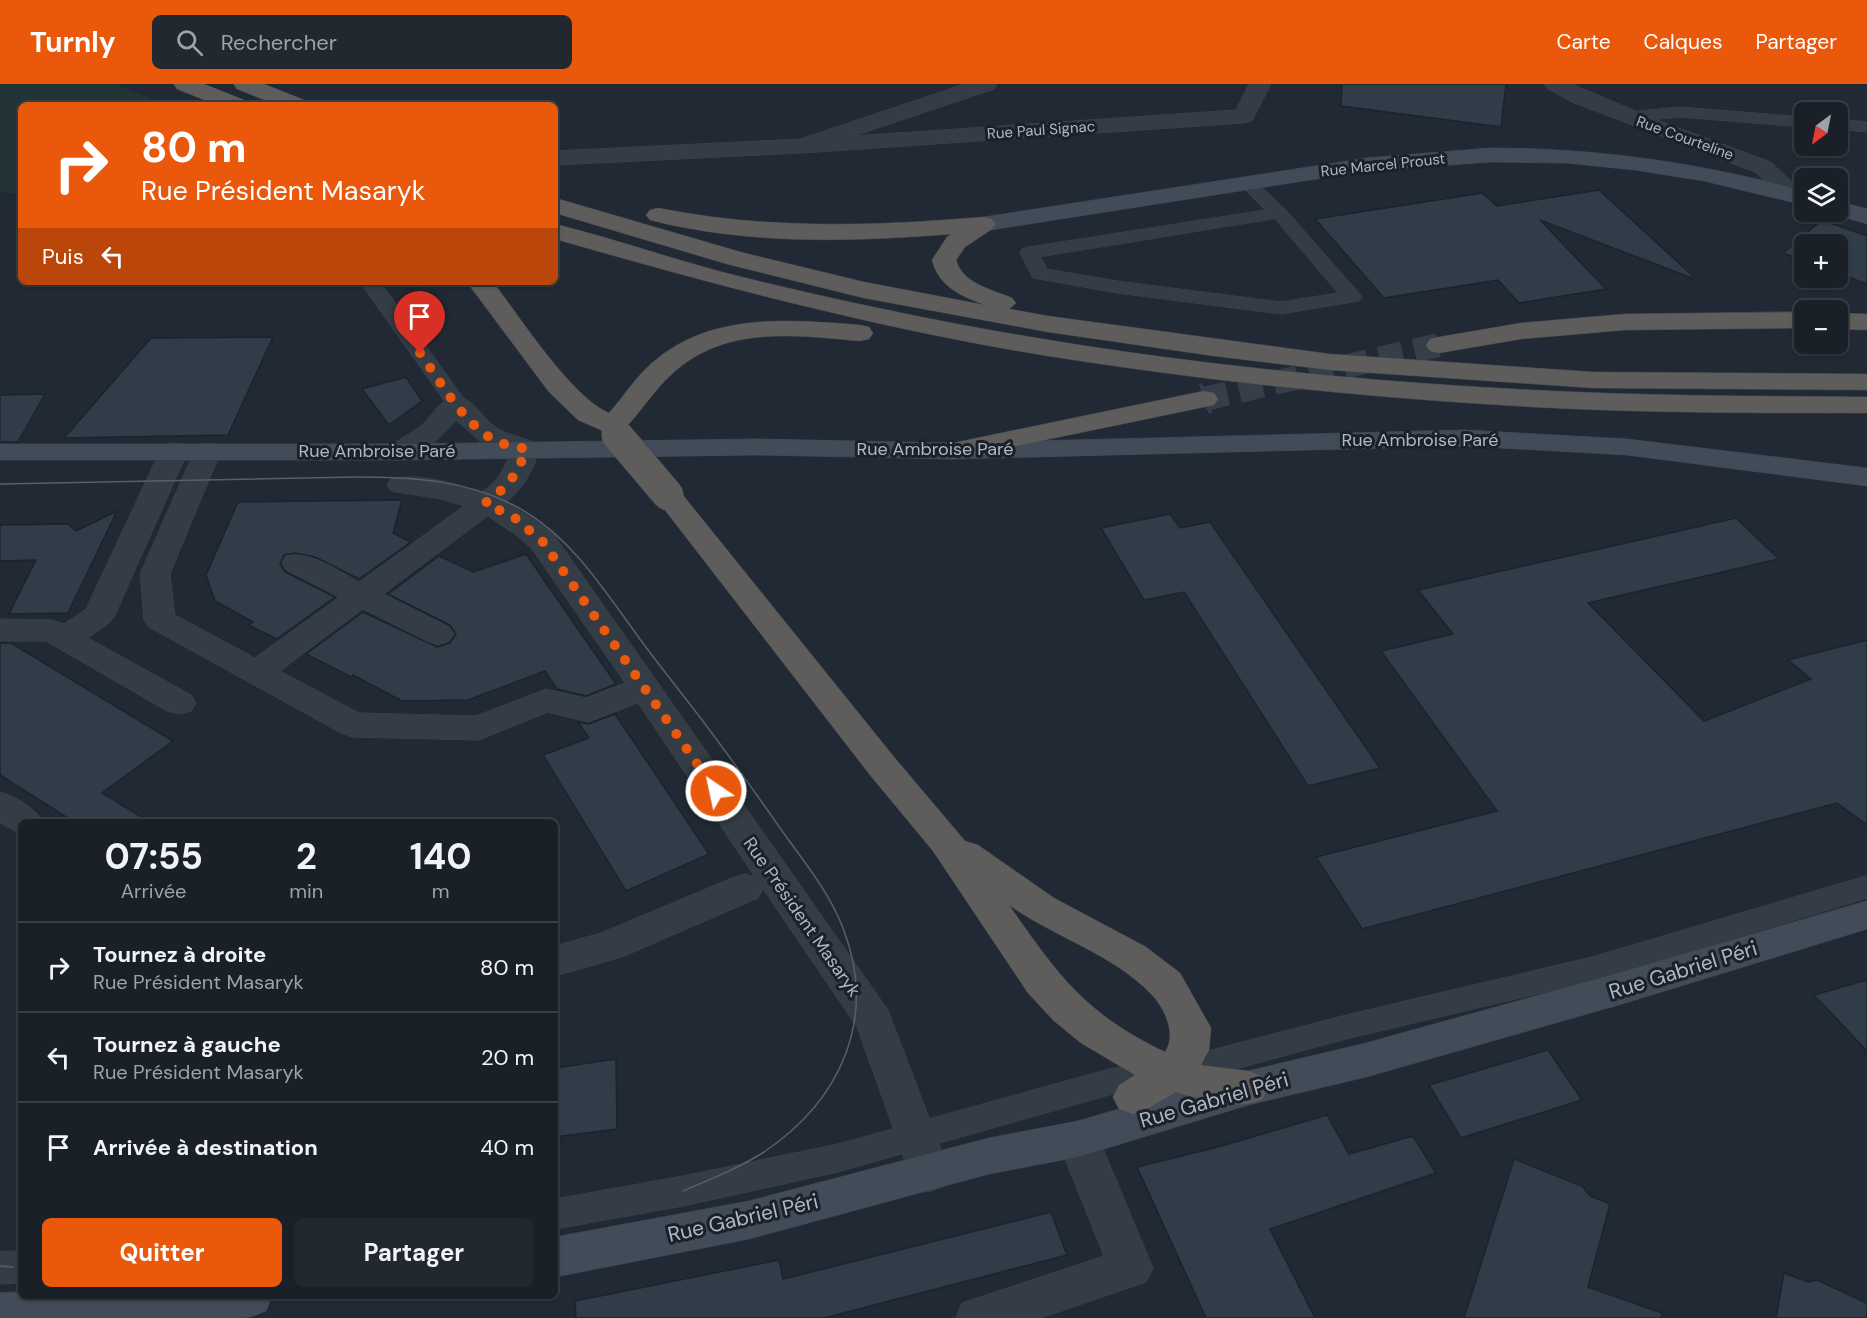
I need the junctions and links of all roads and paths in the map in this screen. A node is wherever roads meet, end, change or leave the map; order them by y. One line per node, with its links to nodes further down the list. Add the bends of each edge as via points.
1 (185, 84): 6 (highway)
2 (245, 84): 7 (highway)
3 (986, 84): 12 (street, Rue Paul Signac)
4 (1260, 84): 12 (street, Rue Paul Signac, via 1244,116)
5 (1556, 84): 8 (street, Rue Courteline)
6 (229, 102)
7 (289, 102)
8 (1629, 117): 9 (lane, via 1680,112); 15 (street, Rue Courteline, via 1763,167 1782,184)
9 (1794, 121)
10 (1848, 125): 11 (lane)
11 (1867, 127)
12 (802, 146): 13 (street, Rue Paul Signac)
13 (558, 158)
14 (1247, 183): 15 (main road, Rue Marcel Proust, via 1416,159 1532,155 1649,165); 20 (lane); 22 (main road, Rue Marcel Proust)
15 (1782, 191): 16 (main road)
16 (1794, 195)
17 (558, 202): 22 (highway, via 593,200 695,224 754,231 884,233)
18 (558, 203): 29 (highway, via 703,250 829,282)
19 (1848, 211): 21 (main road)
20 (1279, 213): 20 (lane, via 1352,297 1281,308 1117,288 1040,274 1029,253)
21 (1867, 217)
22 (984, 224): 29 (highway, via 956,242 944,260 945,270 955,282)
23 (558, 232): 30 (highway, via 748,287)
24 (372, 285): 34 (lane)
25 (482, 285): 36 (highway, via 559,386 588,414)
26 (1794, 320): 31 (highway, via 1625,322 1521,331)
27 (1848, 321): 28 (highway)
28 (1867, 322)
29 (1048, 324): 32 (highway, via 1342,363 1593,380)
30 (929, 328): 35 (highway, via 1117,360 1332,386 1595,403 1718,407); 36 (highway, via 859,333 766,326 730,333 669,362)
31 (1439, 345)
32 (1867, 382)
33 (1204, 399): 40 (highway)
34 (456, 403): 37 (street, via 481,431 496,441); 42 (street, via 433,430)
35 (1867, 405)
36 (615, 430): 56 (highway, bridge)
37 (526, 449): 40 (main road, Rue Ambroise Paré, via 756,447); 42 (main road, Rue Ambroise Paré); 45 (street, via 514,478)
38 (174, 451): 39 (main road, Rue Ambroise Paré); 41 (main road, Rue Ambroise Paré); 50 (street, via 99,615)
39 (207, 451): 42 (main road, Rue Ambroise Paré); 51 (street, via 155,574 160,620)
40 (953, 451): 43 (main road, Rue Ambroise Paré, via 1465,438 1627,447)
41 (0, 452)
42 (400, 452)
43 (1867, 477)
44 (401, 486): 45 (street, Rue Président Masaryk, via 447,491)
45 (485, 503): 47 (street); 52 (street, Rue Président Masaryk, via 515,518 543,542)
46 (297, 563): 47 (street)
47 (361, 595): 49 (street); 51 (street)
48 (0, 630): 50 (street, via 52,631)
49 (438, 634)
50 (67, 637): 53 (street)
51 (256, 672): 52 (street, via 353,725 479,728 546,700 588,710)
52 (645, 688): 65 (street, Rue Président Masaryk, via 874,1021)
53 (179, 703)
54 (0, 805): 55 (street)
55 (21, 819)
56 (946, 842): 61 (highway, via 1042,982 1060,1002 1097,1032); 61 (highway, via 1018,894 1133,958 1166,984 1191,1028 1189,1050)
57 (1867, 887): 61 (lane, via 1592,969)
58 (745, 888): 60 (street, via 609,946)
59 (1867, 915): 62 (main road, Rue Gabriel Péri, via 1366,1060)
60 (558, 960)
61 (1173, 1073): 62 (highway, via 1213,1087); 63 (highway); 65 (lane, via 1113,1081)
62 (1248, 1088): 64 (main road, Rue Gabriel Péri)
63 (1133, 1097): 66 (main road, via 1095,1119 1025,1136)
64 (1078, 1139): 66 (main road, Rue Gabriel Péri); 71 (street, via 1131,1268)
65 (922, 1155): 66 (main road, Rue Gabriel Péri); 67 (lane, via 838,1158); 68 (main road, Rue Gabriel Péri, via 749,1220)
66 (989, 1156)
67 (558, 1213)
68 (558, 1256)
69 (221, 1299): 70 (main road)
70 (0, 1314)
71 (978, 1318)

